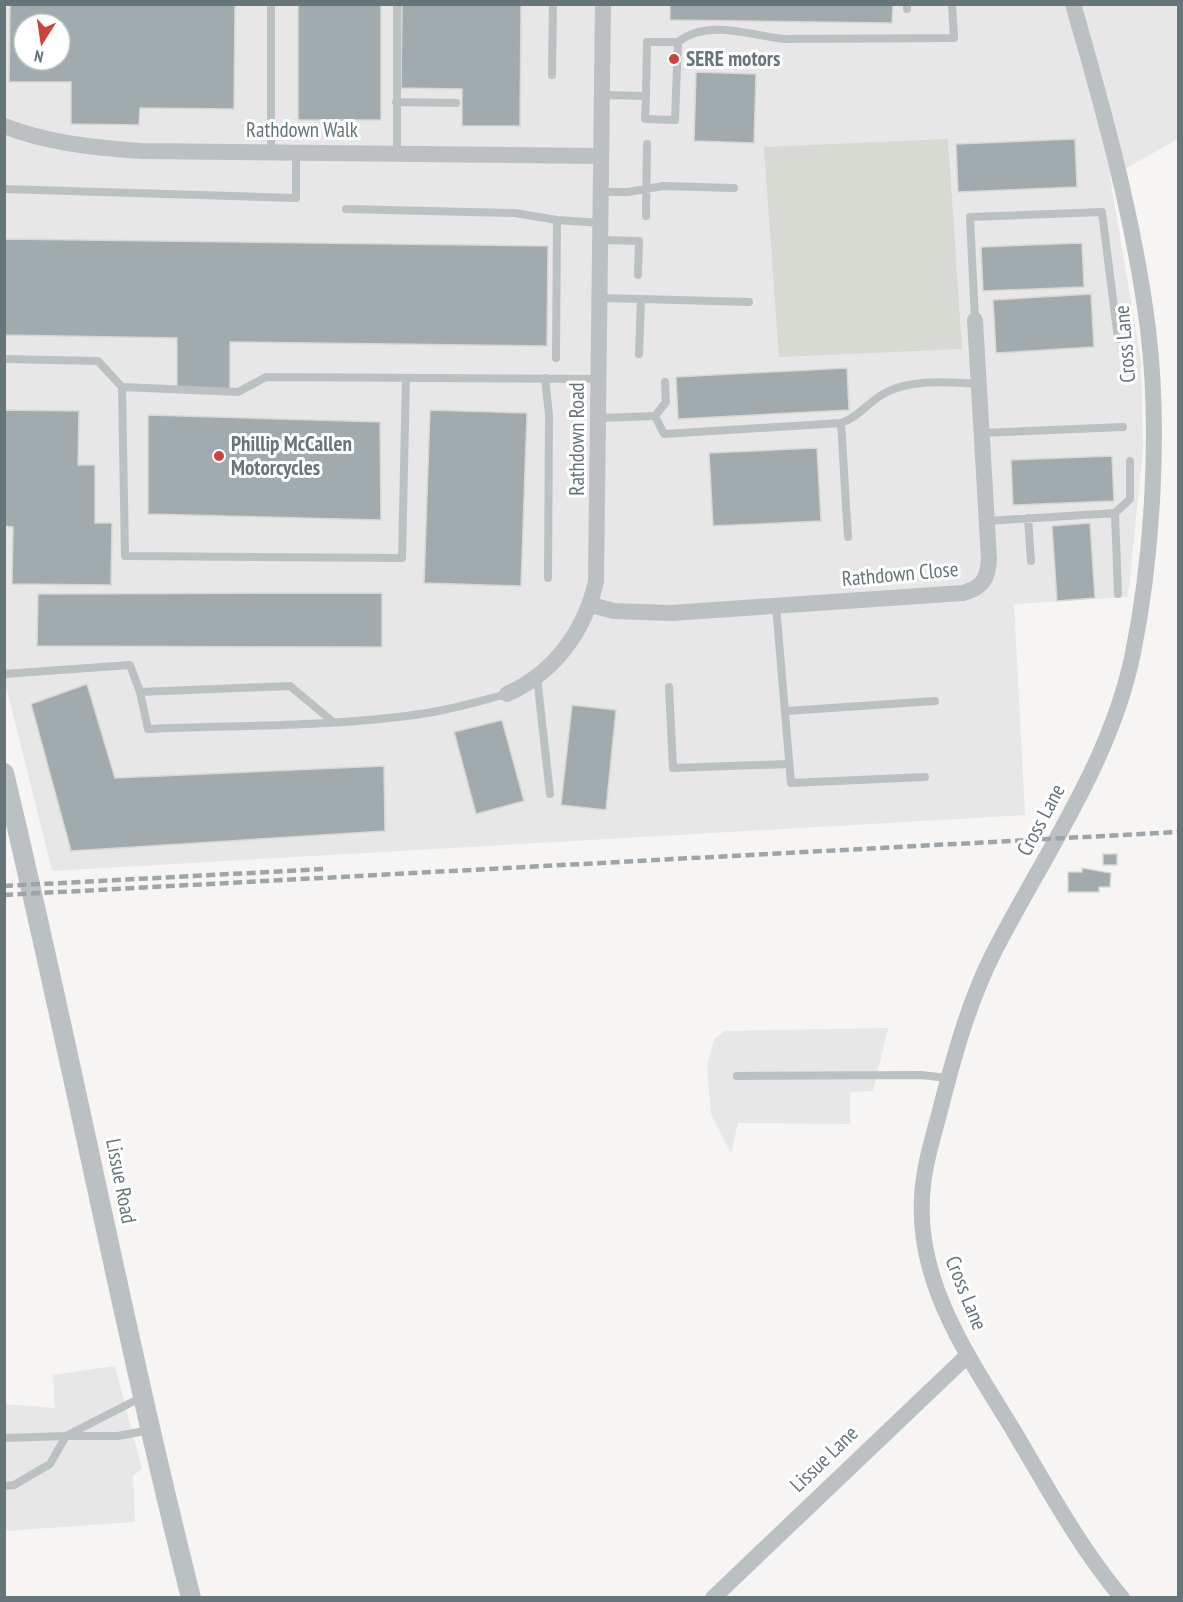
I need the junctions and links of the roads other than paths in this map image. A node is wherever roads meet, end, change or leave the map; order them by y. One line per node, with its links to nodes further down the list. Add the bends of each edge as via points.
1 (271, 4): 15 (lane)
2 (397, 4): 11 (lane)
3 (553, 4): 8 (lane)
4 (603, 4): 9 (street, Rathdown Road)
5 (952, 4): 7 (lane, via 954,38 785,39 750,32 702,31)
6 (1074, 4): 70 (street, Cross Lane, via 1121,184 1148,332 1152,482 1143,578 1133,653 1118,705 1071,813 981,980)
7 (678, 42): 10 (lane, via 647,42); 10 (lane, via 675,120 645,119)
8 (552, 75)
9 (602, 95): 10 (lane); 18 (street, Rathdown Road)
10 (646, 96)
11 (396, 102): 12 (lane); 17 (lane)
12 (456, 102)
13 (4, 126): 15 (street, Rathdown Walk, via 40,137 113,149)
14 (647, 144): 21 (lane)
15 (271, 153): 16 (street, Rathdown Walk)
16 (296, 153): 17 (street, Rathdown Walk); 20 (lane, via 296,198)
17 (397, 153): 18 (street, Rathdown Walk)
18 (601, 156): 22 (street, Rathdown Road)
19 (734, 188): 21 (lane)
20 (4, 189)
21 (646, 189): 22 (lane); 24 (lane)
22 (601, 192): 26 (street, Rathdown Road)
23 (346, 209): 25 (lane, via 515,213)
24 (646, 216)
25 (557, 220): 26 (lane); 34 (lane)
26 (601, 231): 27 (lane, via 639,241); 28 (street, Rathdown Road)
27 (638, 275)
28 (599, 298): 29 (lane); 38 (street, Rathdown Road)
29 (641, 298): 30 (lane); 33 (lane)
30 (749, 302)
31 (975, 320): 32 (lane, via 970,217 1102,212); 40 (street, Rathdown Close)
32 (1118, 339)
33 (639, 354)
34 (556, 358)
35 (4, 359): 41 (lane, via 98,361)
36 (406, 378): 37 (lane); 41 (lane, via 266,377 238,392); 41 (lane, via 402,558 125,556)
37 (545, 378): 38 (lane); 53 (lane, via 549,415)
38 (600, 379): 43 (street, Rathdown Road)
39 (665, 382): 42 (lane, via 666,402)
40 (978, 384): 44 (lane, via 900,387); 46 (street, Rathdown Close)
41 (122, 387)
42 (655, 416): 43 (lane); 44 (lane, via 664,434)
43 (600, 418): 55 (street, Rathdown Road, via 599,560)
44 (841, 423): 51 (lane)
45 (1123, 426): 46 (lane)
46 (981, 432): 50 (street, Rathdown Close)
47 (1130, 461): 48 (lane, via 1130,499)
48 (1115, 513): 49 (lane); 54 (lane)
49 (1028, 518): 50 (lane); 52 (lane)
50 (986, 521): 56 (street, Rathdown Close, via 988,572 976,590)
51 (848, 537)
52 (1031, 561)
53 (548, 578)
54 (1118, 594)
55 (591, 604): 56 (street, Rathdown Close, via 637,614); 58 (street, Rathdown Road, via 573,638)
56 (776, 606): 63 (lane)
57 (4, 674): 60 (lane, via 130,665)
58 (537, 677): 61 (street, Rathdown Road); 68 (lane)
59 (669, 687): 65 (lane, via 673,768)
60 (140, 693): 64 (lane, via 290,686); 64 (lane, Rathdown Road, via 148,729)
61 (507, 694): 64 (lane, Rathdown Road, via 429,713)
62 (935, 701): 63 (lane)
63 (786, 711): 65 (lane)
64 (332, 721)
65 (789, 764): 67 (lane, via 791,783)
66 (4, 773): 72 (street, Lissue Road, via 85,1123)
67 (925, 777)
68 (550, 794)
69 (737, 1076): 70 (lane)
70 (948, 1078): 71 (street, Cross Lane, via 925,1169 922,1224 934,1281)
71 (968, 1355): 78 (street, Lissue Lane); 79 (street, Cross Lane, via 1087,1551)
72 (142, 1397): 73 (street, Lissue Road); 74 (lane)
73 (150, 1430): 74 (lane, via 118,1436); 77 (street, Lissue Road)
74 (66, 1436): 75 (lane); 76 (lane, via 50,1464 14,1485)
75 (4, 1438)
76 (4, 1485)
77 (191, 1598)
78 (713, 1598)
79 (1122, 1598)

